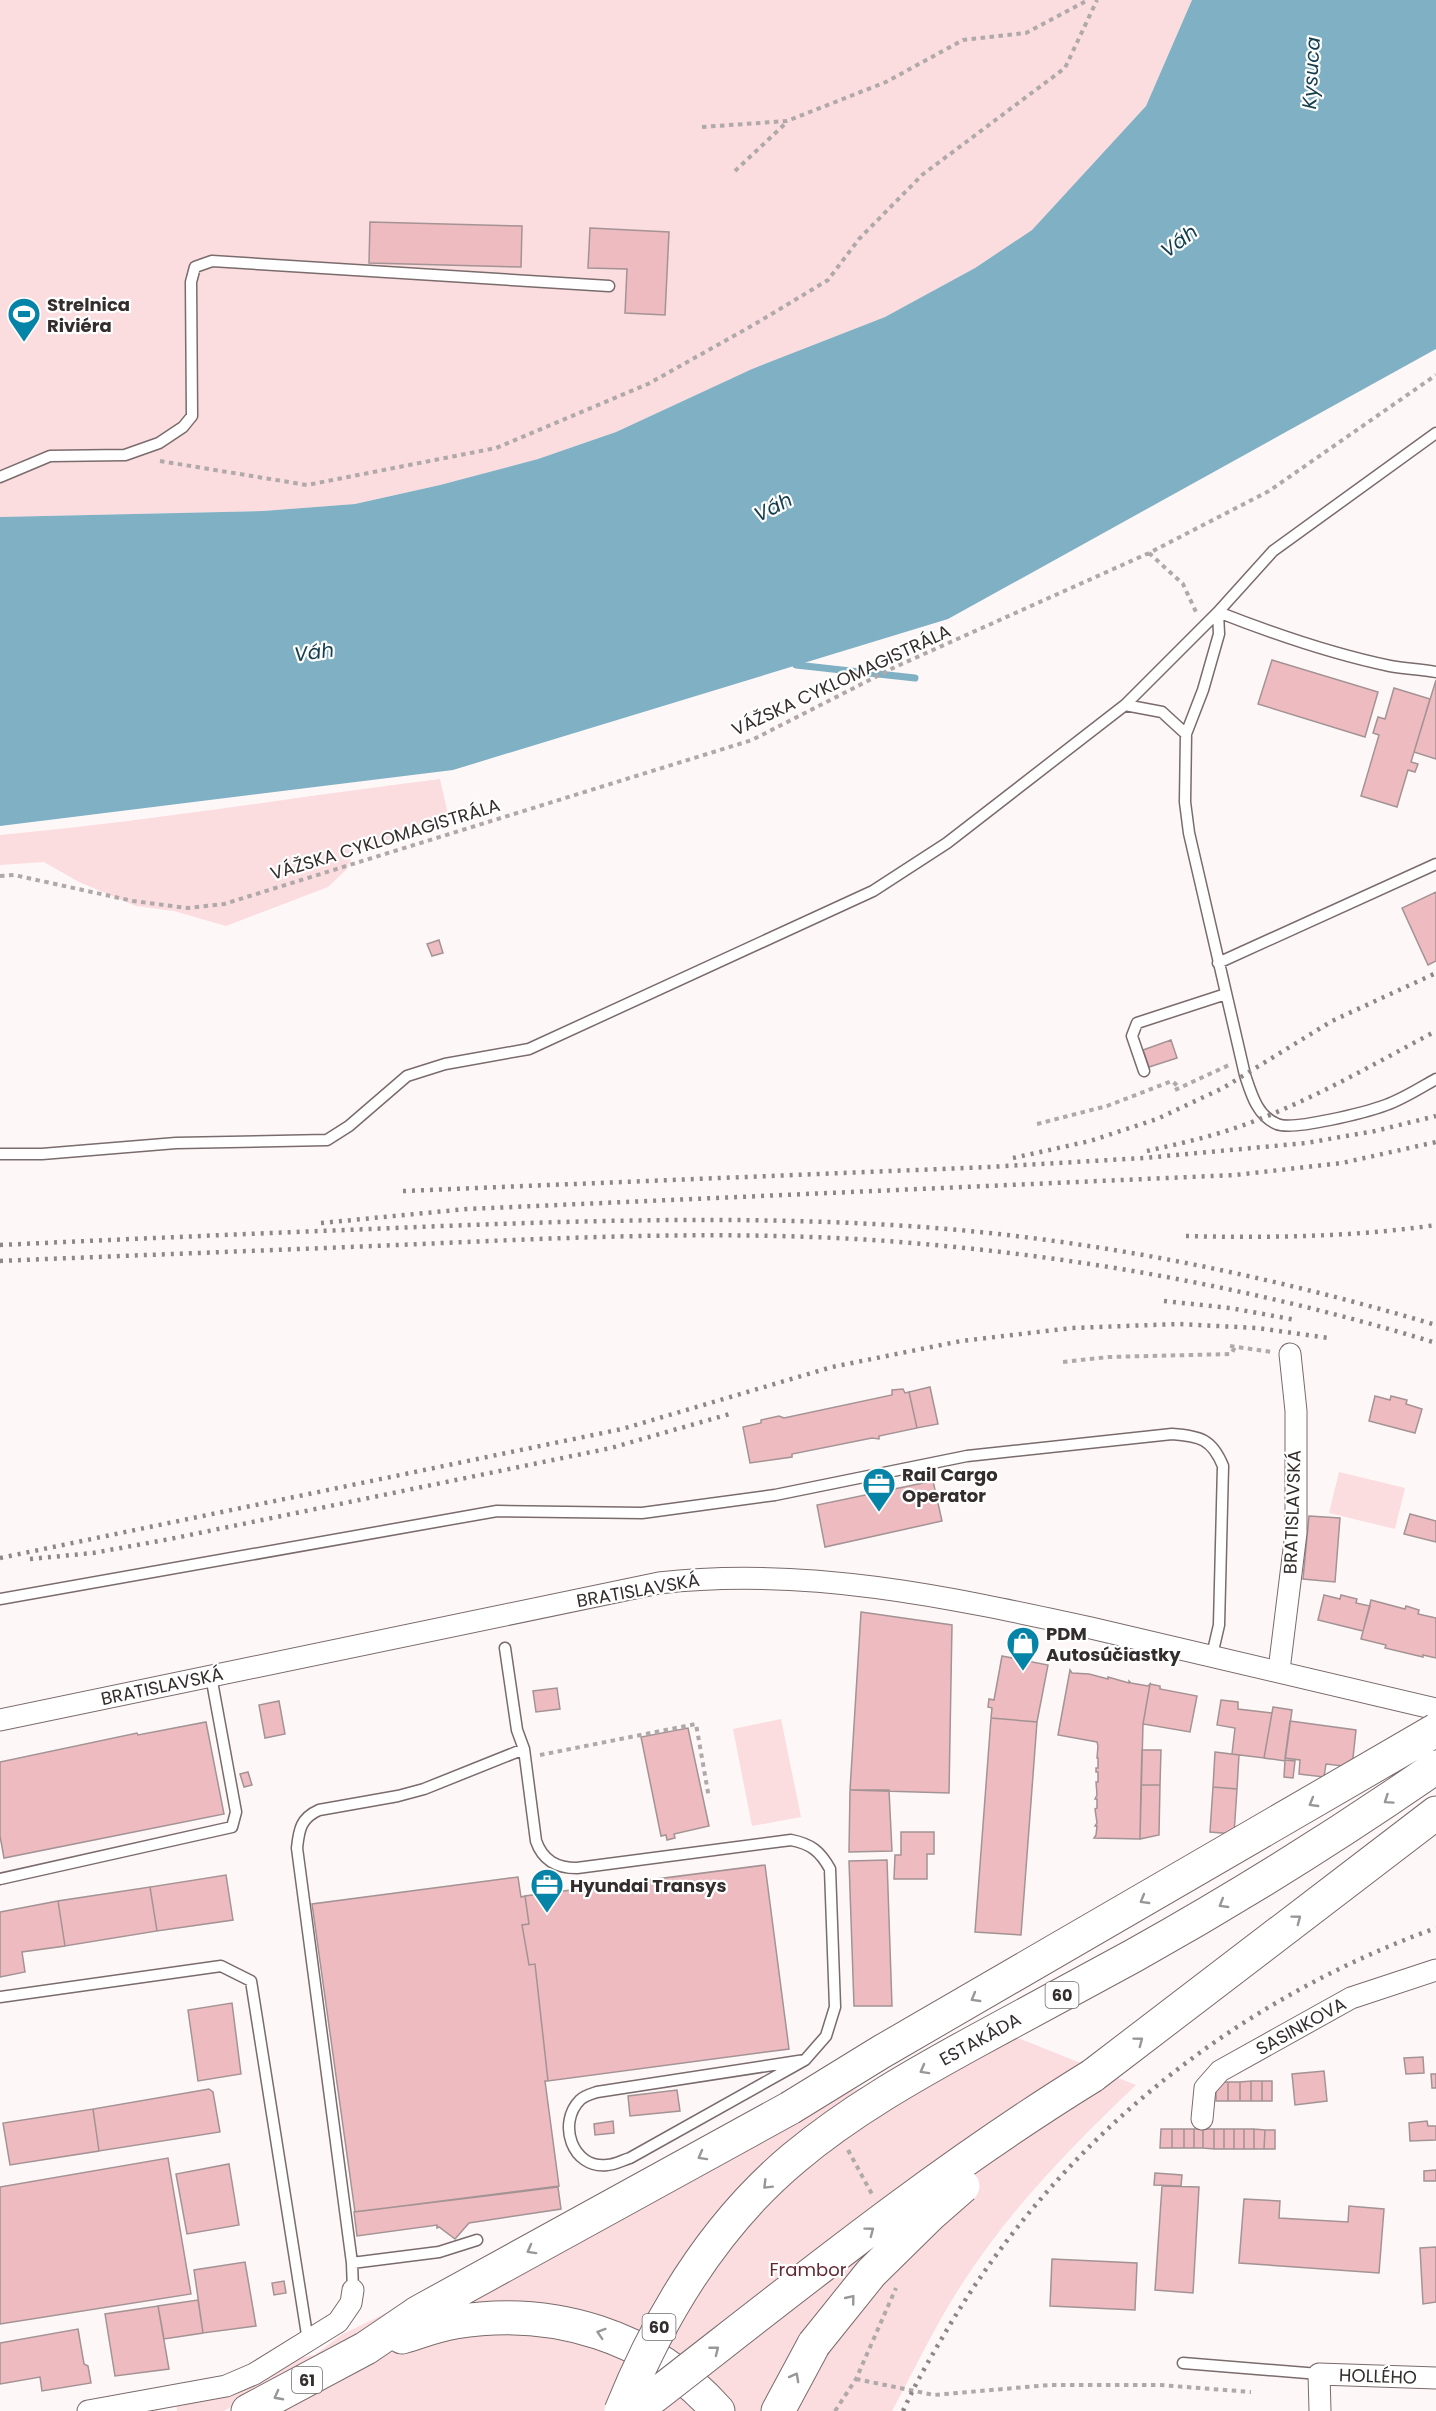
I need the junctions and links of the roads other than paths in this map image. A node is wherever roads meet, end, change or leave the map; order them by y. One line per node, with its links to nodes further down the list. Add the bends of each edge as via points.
1 (609, 286): 3 (lane, via 212,261 195,267 191,282 192,416 183,427 159,443 125,455 50,456)
2 (1436, 433): 4 (lane, via 1274,551)
3 (0, 477)
4 (1218, 612): 5 (lane, via 1274,634 1392,666); 6 (lane); 7 (lane, via 1219,634)
5 (1436, 672)
6 (1125, 705): 7 (lane, via 1162,712); 13 (lane, via 947,843 873,891 529,1049 445,1064 407,1076 327,1140 176,1143)
7 (1186, 734): 9 (lane, via 1187,823)
8 (1436, 864): 9 (lane)
9 (1218, 963): 10 (lane)
10 (1226, 994): 11 (lane, via 1137,1023 1132,1036); 12 (lane, via 1253,1100 1278,1125 1306,1125 1387,1105)
11 (1144, 1071)
12 (1436, 1079)
13 (0, 1154)
14 (1290, 1354): 18 (street, BRATISLAVSKÁ, via 1296,1411 1296,1533)
15 (0, 1599): 17 (lane, via 497,1511 642,1513 775,1495 967,1456 1172,1434 1202,1438 1218,1454 1223,1466 1219,1625)
16 (505, 1648): 23 (lane, via 517,1730)
17 (1212, 1655): 18 (street, BRATISLAVSKÁ); 19 (street, BRATISLAVSKÁ, via 966,1601 815,1580 705,1578 648,1586)
18 (1279, 1670): 20 (street, BRATISLAVSKÁ)
19 (211, 1676): 21 (street, BRATISLAVSKÁ); 26 (lane, via 236,1812 232,1827)
20 (1436, 1709)
21 (0, 1720)
22 (1436, 1730): 36 (main road, one-way to 36, bridge, via 790,2108 419,2312)
23 (524, 1749): 29 (lane, via 536,1841 544,1858 558,1866 577,1868 791,1840 808,1843 822,1854 830,1869 835,2007 826,2036); 33 (lane, via 424,1789 319,1810 301,1823 297,1848)
24 (1436, 1767): 42 (main road, ESTAKÁDA / 60, one-way to 42, bridge, via 1323,1844 1189,1925 909,2078 793,2159 736,2218 690,2277 657,2331)
25 (1436, 1813): 30 (main road, one-way to 25)
26 (0, 1879)
27 (1436, 1970): 31 (street, SASINKOVA, via 1351,1998 1220,2071 1205,2088)
28 (0, 1996): 35 (lane, via 221,1966 251,1982)
29 (805, 2060): 29 (lane, via 630,2158 606,2166 587,2162 574,2149 567,2129 570,2113 581,2099 597,2092)
30 (1092, 2076): 43 (main road, one-way to 30, bridge, via 974,2154); 45 (main road, one-way to 30, bridge, via 814,2344 872,2273 931,2214)
31 (1202, 2119)
32 (477, 2240): 33 (lane, via 439,2252)
33 (352, 2263): 34 (lane)
34 (353, 2290): 35 (street, via 351,2303 338,2322)
35 (308, 2341): 40 (street, via 226,2386)
36 (366, 2348): 41 (main road, 61, one-way to 41); 44 (main road, one-way to 36, via 665,2364 622,2341 573,2324 490,2317 452,2322)
37 (1183, 2363): 38 (lane)
38 (1319, 2374): 39 (street, HOLLÉHO); 46 (street)
39 (1436, 2378)
40 (88, 2411)
41 (248, 2411)
42 (621, 2411)
43 (635, 2411)
44 (718, 2411)
45 (778, 2411)
46 (1320, 2411)

